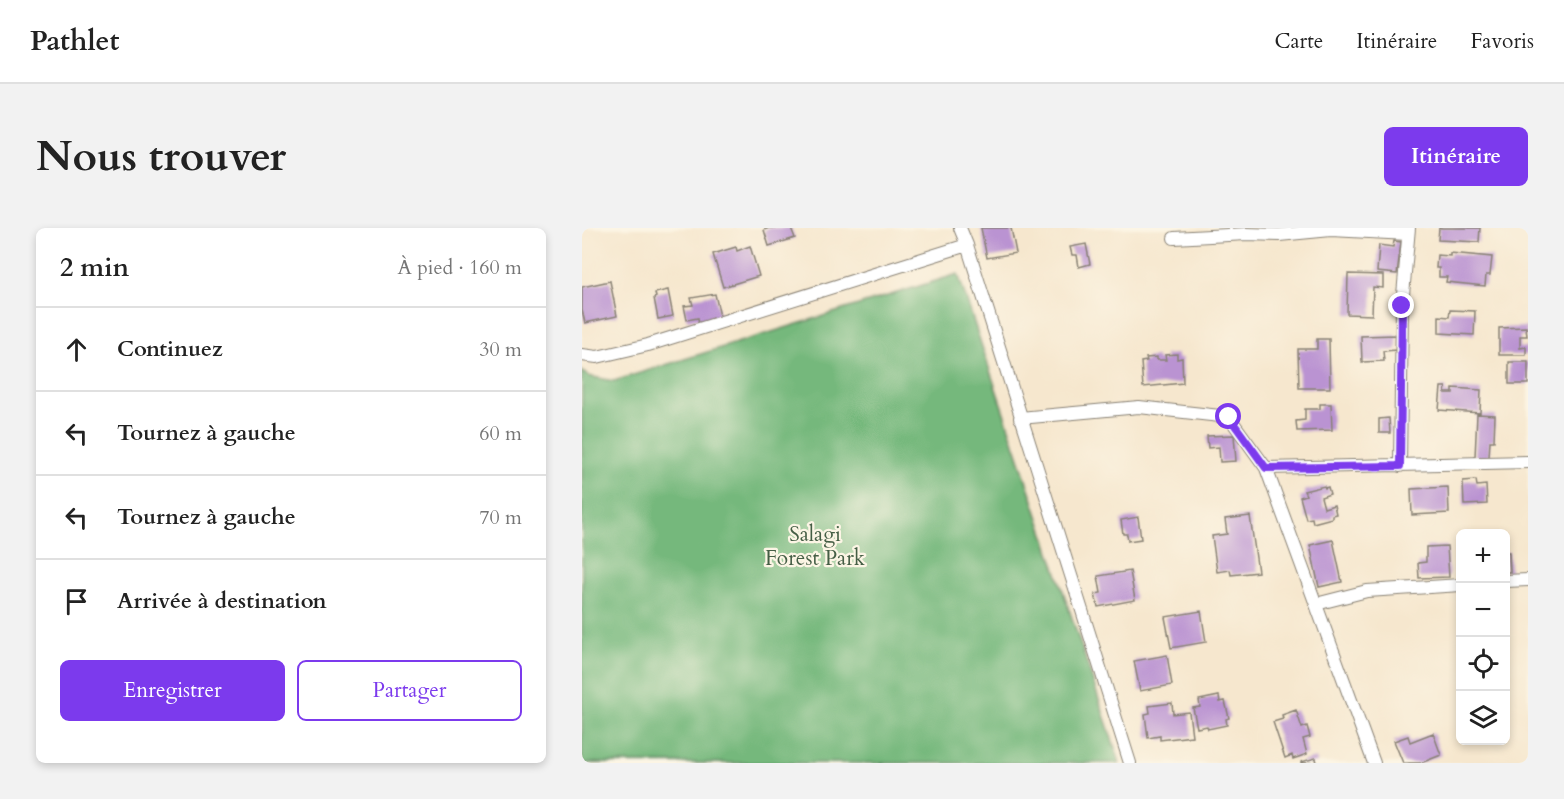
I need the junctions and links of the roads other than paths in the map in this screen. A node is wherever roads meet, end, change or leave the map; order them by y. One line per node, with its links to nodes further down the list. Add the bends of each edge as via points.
1 (960, 228): 4 (street)
2 (1409, 231): 3 (street, via 1331,230); 8 (street, via 1402,306)
3 (1174, 238)
4 (967, 245): 5 (street, via 648,345 597,357); 6 (street)
5 (582, 355)
6 (1020, 418): 9 (street, via 1139,407 1229,417); 14 (street)
7 (1528, 462): 8 (street)
8 (1400, 466): 9 (street)
9 (1266, 468): 13 (street)
10 (1528, 580): 11 (street)
11 (1510, 581)
12 (1456, 585): 13 (street, via 1367,591)
13 (1316, 604): 15 (street)
14 (1130, 763)
15 (1374, 763)

